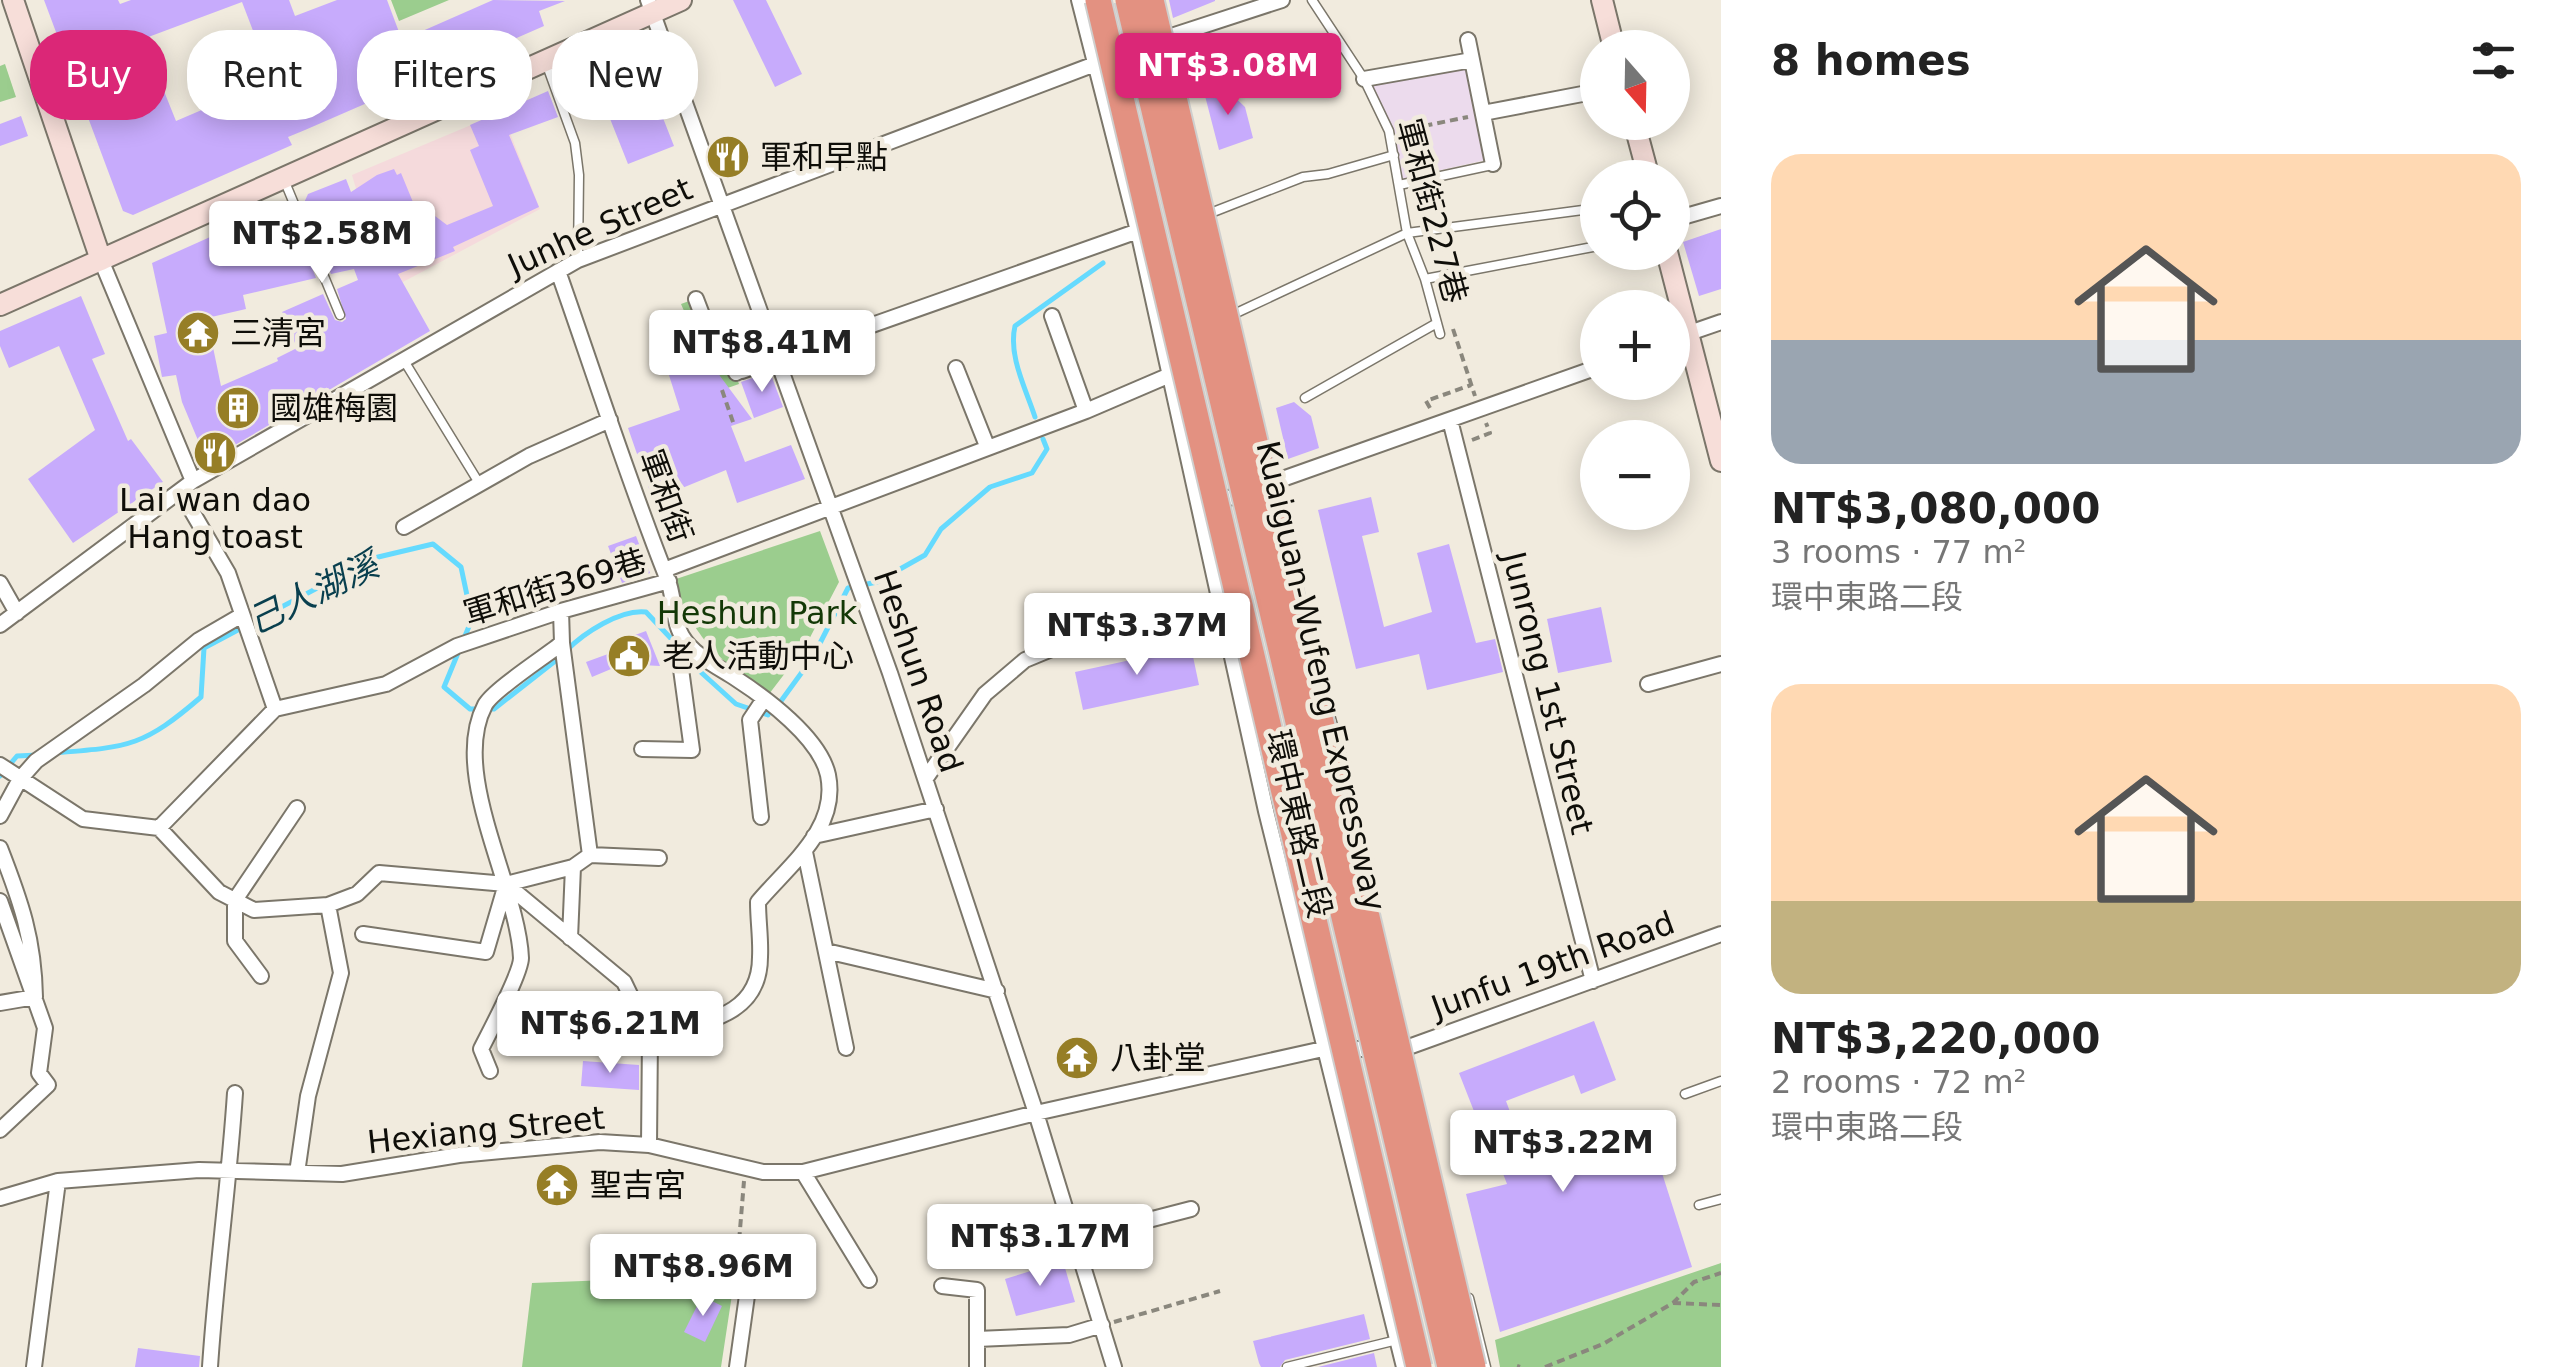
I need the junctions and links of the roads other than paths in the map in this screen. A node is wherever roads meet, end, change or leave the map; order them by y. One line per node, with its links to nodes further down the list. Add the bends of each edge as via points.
1 (12, 0): 33 (main road)
2 (681, 0): 11 (main road)
3 (1079, 0): 17 (street, 環中東路二段)
4 (1098, 0): 144 (highway, Kuaiguan-Wufeng Expressway, bridge)
5 (1128, 0): 145 (highway, Kuaiguan-Wufeng Expressway, bridge)
6 (1143, 0): 14 (street, 環中東路二段)
7 (1151, 0): 147 (highway, bridge)
8 (1282, 0): 14 (street, Junhe Street)
9 (1312, 0): 18 (lane, 軍和街227巷)
10 (1602, 0): 12 (main road)
11 (650, 6): 15 (main road); 25 (street, Heshun Road)
12 (1610, 30)
13 (1468, 40): 16 (street)
14 (1153, 42): 17 (street, Junhe Street); 29 (street, 環中東路二段)
15 (545, 59): 23 (main road); 34 (lane, via 575,142)
16 (1472, 60): 18 (street); 20 (street)
17 (1095, 63): 25 (street, Junhe Street); 30 (street, 環中東路二段)
18 (1364, 79): 21 (lane, 軍和街227巷)
19 (1580, 94): 20 (street)
20 (1482, 114): 22 (street)
21 (1394, 156): 24 (lane, 軍和街227巷); 29 (lane, via 1303,176)
22 (1493, 164): 24 (lane)
23 (283, 178): 33 (main road); 39 (lane)
24 (1398, 184): 31 (lane, 軍和街227巷)
25 (722, 202): 34 (street, Junhe Street); 46 (street, Heshun Road)
26 (1721, 206): 28 (street)
27 (1580, 210): 31 (lane)
28 (1690, 215)
29 (1193, 220): 41 (street, 環中東路二段)
30 (1138, 231): 46 (street); 51 (street, 環中東路二段)
31 (1408, 234): 36 (lane, 軍和街227巷); 41 (lane)
32 (1580, 249): 36 (lane)
33 (101, 260): 38 (main road); 58 (street)
34 (578, 260): 35 (street, Junhe Street)
35 (558, 271): 47 (street, Junhe Street); 54 (street, 軍和街)
36 (1425, 278): 42 (lane, 軍和街227巷)
37 (696, 298): 46 (street, via 720,359 730,358 736,373)
38 (0, 306)
39 (340, 314)
40 (1052, 316): 53 (street)
41 (1215, 322): 60 (street, 環中東路二段)
42 (1437, 322): 45 (lane, 軍和街227巷); 52 (lane)
43 (1721, 322): 44 (street)
44 (1690, 333)
45 (1440, 334)
46 (779, 357): 62 (street, Heshun Road)
47 (404, 359): 58 (street, Junhe Street); 59 (lane)
48 (1690, 367): 57 (main road)
49 (956, 368): 56 (street)
50 (1580, 373): 55 (street)
51 (1170, 375): 53 (street, 軍和街369巷); 63 (street, 環中東路二段)
52 (1305, 398)
53 (1086, 412): 56 (street, 軍和街369巷)
54 (610, 420): 59 (street); 65 (street, 軍和街)
55 (1450, 420): 60 (street); 104 (street, Junrong 1st Street)
56 (987, 446): 62 (street, 軍和街369巷)
57 (1721, 461)
58 (193, 481): 61 (street, Junhe Street)
59 (479, 483): 64 (street)
60 (1254, 490): 63 (street); 73 (street, 環中東路二段)
61 (180, 491): 68 (street, Junhe Street); 71 (street, via 228,574)
62 (832, 509): 65 (street, 軍和街369巷); 82 (street, Heshun Road)
63 (1200, 509): 110 (street, 環中東路二段)
64 (404, 527)
65 (666, 575): 67 (street, 軍和街369巷); 72 (street, 軍和街)
66 (0, 583): 68 (street)
67 (560, 611): 74 (street); 78 (street, 軍和街369巷, via 457,646 386,684)
68 (17, 614): 70 (street, Junhe Street)
69 (1098, 614): 82 (street, via 985,694)
70 (0, 625)
71 (246, 627): 78 (street); 80 (street, via 200,640 56,748)
72 (683, 642): 77 (street); 79 (street, via 692,750)
73 (1289, 643): 81 (lane, 環中東路二段, via 1335,724); 111 (street, 環中東路二段)
74 (562, 644): 92 (street); 95 (street, via 486,704 477,737 476,788)
75 (1721, 664): 76 (street)
76 (1648, 684)
77 (763, 699): 86 (street, via 752,718); 89 (street, via 812,744 828,773 828,810)
78 (275, 709): 88 (street)
79 (642, 749)
80 (11, 773): 85 (street); 88 (street, via 83,819)
81 (1346, 774)
82 (926, 778): 84 (street, Heshun Road)
83 (297, 808): 96 (street)
84 (936, 810): 89 (street); 105 (street, Heshun Road)
85 (0, 816)
86 (761, 817)
87 (1357, 826): 112 (lane, 環中東路二段)
88 (159, 828): 96 (street)
89 (814, 836): 91 (street)
90 (0, 848): 106 (street, via 26,915)
91 (805, 852): 102 (street); 108 (street, via 758,902 754,992 734,1011)
92 (590, 855): 93 (street); 94 (street)
93 (660, 858)
94 (574, 867): 95 (street); 101 (street)
95 (506, 884): 98 (street, via 379,872 357,894); 99 (street, via 486,952); 101 (street); 113 (street, via 522,962 482,1049)
96 (235, 900): 98 (street, via 254,910); 103 (street, via 234,941)
97 (0, 901): 106 (street)
98 (328, 905): 122 (street, via 342,974 308,1096)
99 (363, 934)
100 (1721, 934): 104 (street, Junfu 19th Road)
101 (570, 938): 108 (street, via 624,982)
102 (826, 951): 105 (street); 109 (street)
103 (261, 976)
104 (1592, 981): 112 (street, Junfu 19th Road)
105 (996, 991): 117 (street, Heshun Road)
106 (36, 997): 107 (street); 118 (street, via 45,1028 39,1073 48,1085)
107 (0, 1003)
108 (650, 1036): 119 (street)
109 (846, 1048)
110 (1324, 1049): 111 (street, Hexiang Street); 117 (street, Hexiang Street); 136 (street, 環中東路二段)
111 (1384, 1049): 112 (street, Junfu 19th Road); 146 (street, 環中東路二段)
112 (1404, 1049): 129 (lane, 環中東路二段)
113 (490, 1070)
114 (1721, 1080): 116 (lane)
115 (235, 1093): 120 (street)
116 (1685, 1094)
117 (1036, 1113): 121 (street, Hexiang Street); 128 (street, Heshun Road)
118 (0, 1130)
119 (649, 1144): 121 (street, Hexiang Street, via 763,1172); 122 (street, Hexiang Street, via 458,1154 342,1174)
120 (230, 1171): 122 (street, Hexiang Street); 123 (street, Hexiang Street); 138 (street)
121 (803, 1172): 132 (street)
122 (297, 1174)
123 (58, 1181): 124 (street, Hexiang Street); 137 (street)
124 (0, 1198)
125 (1721, 1200): 126 (lane)
126 (1698, 1205)
127 (1191, 1210): 128 (street)
128 (1076, 1238): 134 (street, Heshun Road)
129 (1459, 1259)
130 (750, 1274): 139 (street)
131 (1464, 1278): 148 (lane)
132 (869, 1280)
133 (942, 1286): 135 (street, via 978,1290)
134 (1102, 1325): 135 (street, via 1034,1339); 141 (street, Heshun Road)
135 (978, 1339): 140 (street)
136 (1397, 1340): 142 (lane); 143 (street, 環中東路二段)
137 (34, 1367)
138 (210, 1367)
139 (737, 1367)
140 (977, 1367)
141 (1114, 1367)
142 (1287, 1367)
143 (1404, 1367)
144 (1419, 1367)
145 (1450, 1367)
146 (1462, 1367)
147 (1473, 1367)
148 (1486, 1367)

